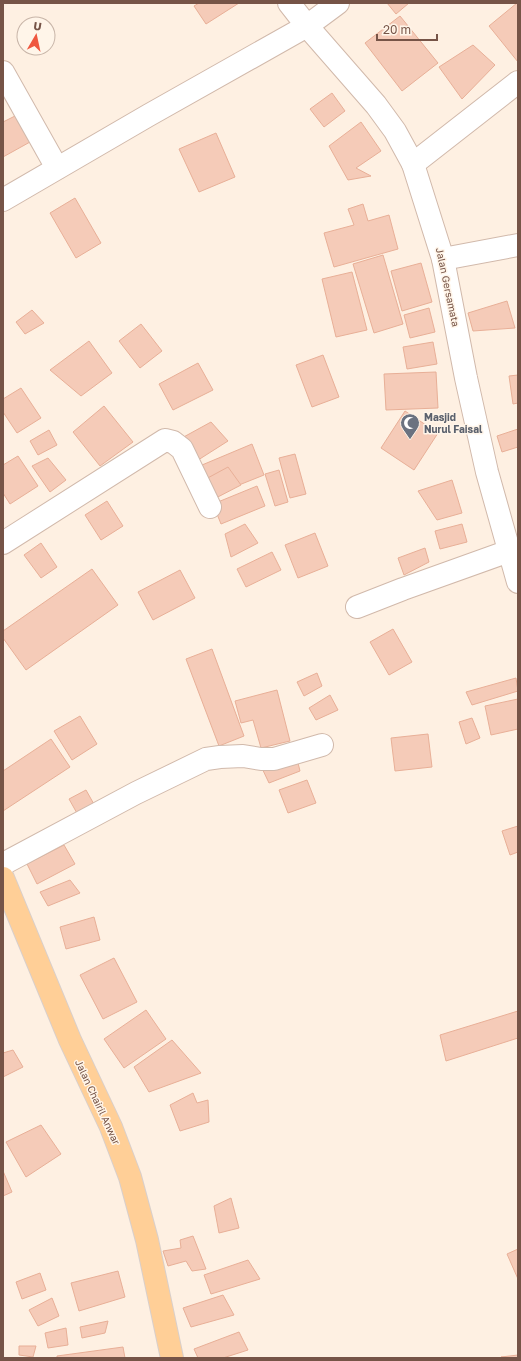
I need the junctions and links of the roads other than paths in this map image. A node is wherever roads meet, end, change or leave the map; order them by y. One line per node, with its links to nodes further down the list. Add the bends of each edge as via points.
1 (289, 3): 3 (street, Jalan Gersamata)
2 (338, 3): 3 (street)
3 (307, 26): 6 (street, Jalan Gersamata, via 376,105 395,131); 7 (street)
4 (3, 72): 7 (street)
5 (518, 82): 6 (street)
6 (413, 164): 10 (street, Jalan Gersamata)
7 (58, 168): 8 (street)
8 (3, 200)
9 (518, 245): 10 (street)
10 (443, 259): 13 (street, Jalan Gersamata, via 487,472)
11 (210, 507): 12 (street, via 182,449 165,440)
12 (3, 543)
13 (509, 550): 14 (street, Jalan Gersamata); 15 (street)
14 (518, 582)
15 (356, 607)
16 (322, 745): 17 (street, via 261,760 243,756 206,759 130,796)
17 (3, 864)
18 (3, 878): 21 (main road, Jalan Chairil Anwar, via 70,1040 111,1127 130,1177 147,1240)
19 (3, 904): 20 (main road, Jalan Chairil Anwar, via 105,1137 122,1188)
20 (158, 1358)
21 (172, 1358)

